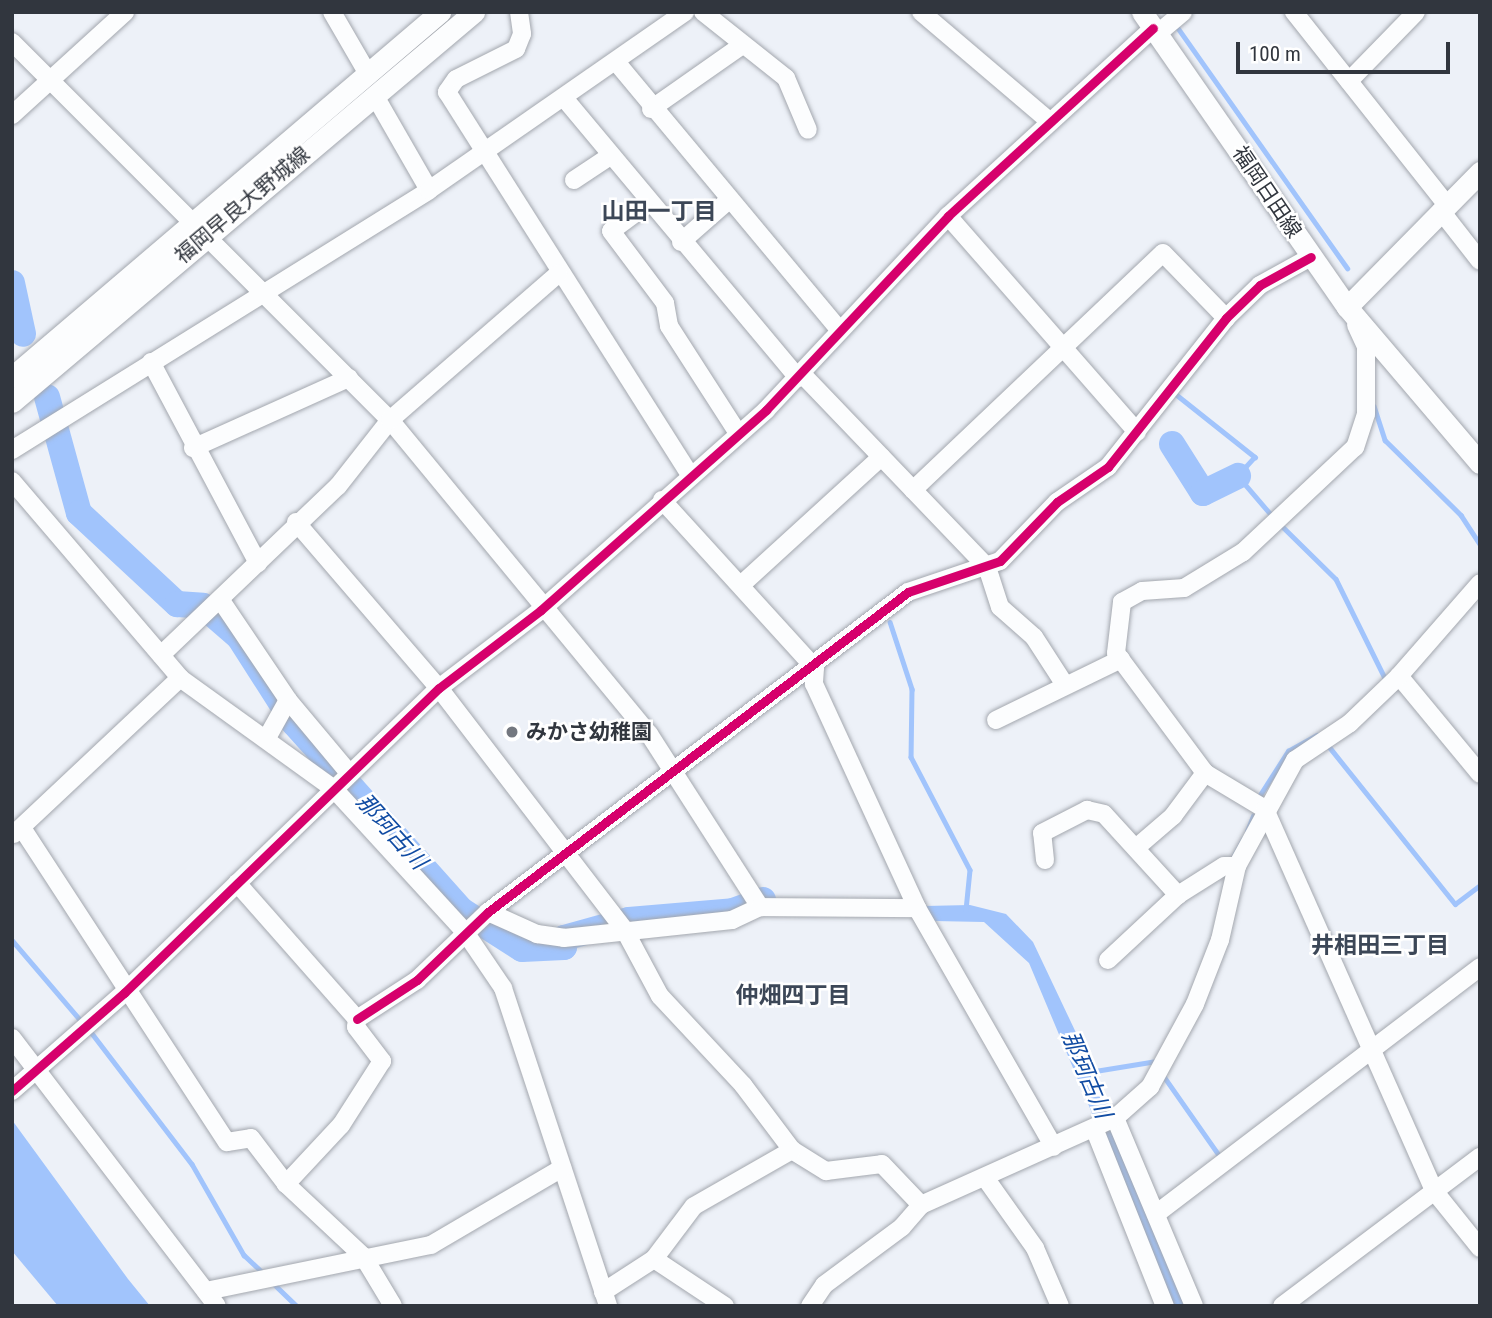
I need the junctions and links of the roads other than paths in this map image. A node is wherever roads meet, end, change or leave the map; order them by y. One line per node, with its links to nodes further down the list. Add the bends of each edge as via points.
1 (125, 12): 17 (street)
2 (332, 12): 16 (street)
3 (440, 12): 16 (main road, 福岡早良大野城線)
4 (474, 12): 19 (main road, 福岡早良大野城線)
5 (519, 12): 25 (street, via 522,34 516,49 456,79 447,92)
6 (685, 12): 15 (street)
7 (703, 12): 14 (street)
8 (921, 12): 23 (street)
9 (1183, 12): 12 (street)
10 (1294, 12): 18 (street)
11 (1416, 12): 18 (street)
12 (1151, 24): 23 (street); 36 (main road, 福岡日田線)
13 (12, 42): 17 (street)
14 (741, 46): 21 (street); 24 (street, via 786,78)
15 (617, 63): 20 (street); 21 (street)
16 (368, 74): 34 (main road, 福岡早良大野城線)
17 (49, 78): 22 (street); 34 (street)
18 (1349, 81): 32 (street)
19 (375, 96): 29 (street); 34 (main road, 福岡早良大野城線)
20 (564, 98): 25 (street); 26 (street)
21 (651, 109): 30 (street)
22 (12, 115)
23 (1049, 121): 33 (street)
24 (808, 130)
25 (484, 152): 29 (street); 38 (street)
26 (610, 156): 28 (street); 31 (street)
27 (1480, 172): 32 (main road)
28 (575, 180)
29 (429, 190): 39 (street)
30 (729, 200): 35 (street); 42 (street)
31 (649, 203): 35 (street); 51 (street, via 611,231 665,303 668,326)
32 (1444, 208): 37 (street); 40 (main road)
33 (948, 216): 42 (street); 43 (street)
34 (197, 230): 39 (street); 46 (main road, 福岡早良大野城線); 48 (main road, 福岡早良大野城線)
35 (681, 242): 45 (street)
36 (1311, 257): 40 (main road, 福岡日田線); 41 (street, via 1260,285)
37 (1480, 261)
38 (558, 274): 49 (street); 56 (street)
39 (261, 293): 44 (street); 47 (street)
40 (1347, 307): 55 (main road, 福岡日田線); 68 (street, via 1366,346 1364,431 1243,552 1184,588 1142,591 1122,601)
41 (1226, 318): 43 (street, via 1163,253); 50 (street)
42 (839, 329): 45 (street)
43 (1064, 344): 50 (street); 58 (street)
44 (151, 362): 52 (street); 53 (street)
45 (800, 376): 51 (street); 54 (street)
46 (12, 377)
47 (349, 378): 49 (street); 52 (street)
48 (12, 402)
49 (390, 420): 60 (street, via 338,486); 66 (street)
50 (1137, 432): 62 (street, via 1098,476 1057,502 1023,540)
51 (738, 433): 56 (street)
52 (193, 448): 61 (street)
53 (12, 450)
54 (881, 457): 58 (street); 64 (street)
55 (1480, 463)
56 (689, 474): 59 (street)
57 (12, 481): 67 (street)
58 (913, 490): 62 (street)
59 (662, 500): 64 (street); 66 (street)
60 (296, 522): 61 (street); 73 (street)
61 (258, 563): 65 (street)
62 (986, 567): 69 (street, via 908,592); 72 (street, via 1000,607 1034,637)
63 (1480, 583): 70 (street)
64 (741, 585): 69 (street)
65 (222, 602): 67 (street); 74 (street)
66 (541, 610): 73 (street); 79 (street)
67 (161, 655): 71 (street)
68 (1121, 659): 72 (street); 78 (street)
69 (815, 668): 79 (street); 91 (street, via 814,684)
70 (1399, 676): 80 (street); 82 (street, via 1350,723 1295,760)
71 (180, 678): 76 (street); 83 (street)
72 (1065, 685): 75 (street)
73 (439, 688): 77 (street); 85 (street)
74 (288, 700): 76 (street); 77 (street)
75 (996, 720)
76 (268, 736): 81 (street)
77 (349, 773): 81 (street)
78 (1205, 773): 82 (street); 84 (street, via 1173,816)
79 (676, 774): 85 (street); 90 (street)
80 (1480, 774)
81 (334, 789): 88 (street); 94 (street)
82 (1258, 805): 87 (street); 100 (street)
83 (17, 831): 97 (street)
84 (1137, 847): 86 (street, via 1104,814 1087,810 1042,833); 89 (street)
85 (569, 853): 92 (street); 93 (street)
86 (1045, 860)
87 (1237, 866): 89 (street, via 1224,866); 103 (street, via 1220,940 1173,1054)
88 (237, 883): 97 (street); 98 (street)
89 (1178, 895): 95 (street)
90 (760, 907): 91 (street); 93 (street, via 732,920)
91 (917, 908): 105 (street)
92 (488, 912): 93 (street, via 537,934 564,938); 94 (street)
93 (624, 929): 106 (street, via 660,996)
94 (465, 932): 98 (street, via 417,980); 108 (street, via 503,988)
95 (1108, 960)
96 (1480, 967): 100 (street)
97 (124, 993): 101 (street); 110 (street, via 227,1142 251,1138)
98 (357, 1019): 110 (street, via 356,1027 382,1060 379,1074)
99 (12, 1038): 101 (street)
100 (1374, 1053): 111 (street); 113 (street)
101 (37, 1070): 102 (street); 117 (street)
102 (15, 1088)
103 (1115, 1118): 104 (street); 113 (street)
104 (1094, 1128): 105 (street); 125 (street)
105 (1054, 1147): 109 (street)
106 (792, 1150): 112 (street, via 826,1171 882,1164); 116 (street, via 694,1206)
107 (1480, 1157): 111 (street)
108 (562, 1168): 115 (street, via 430,1245); 118 (street)
109 (986, 1179): 112 (street); 124 (street, via 1035,1248)
110 (286, 1184): 115 (street)
111 (1435, 1192): 114 (street); 119 (street)
112 (921, 1205): 123 (street, via 902,1227 824,1285)
113 (1156, 1214): 126 (street)
114 (1480, 1248)
115 (363, 1256): 117 (street); 121 (street)
116 (654, 1259): 118 (street); 122 (street)
117 (206, 1291): 120 (street)
118 (606, 1299)
119 (1288, 1304)
120 (217, 1306)
121 (393, 1306)
122 (725, 1306)
123 (810, 1306)
124 (1060, 1306)
125 (1165, 1306)
126 (1194, 1306)

